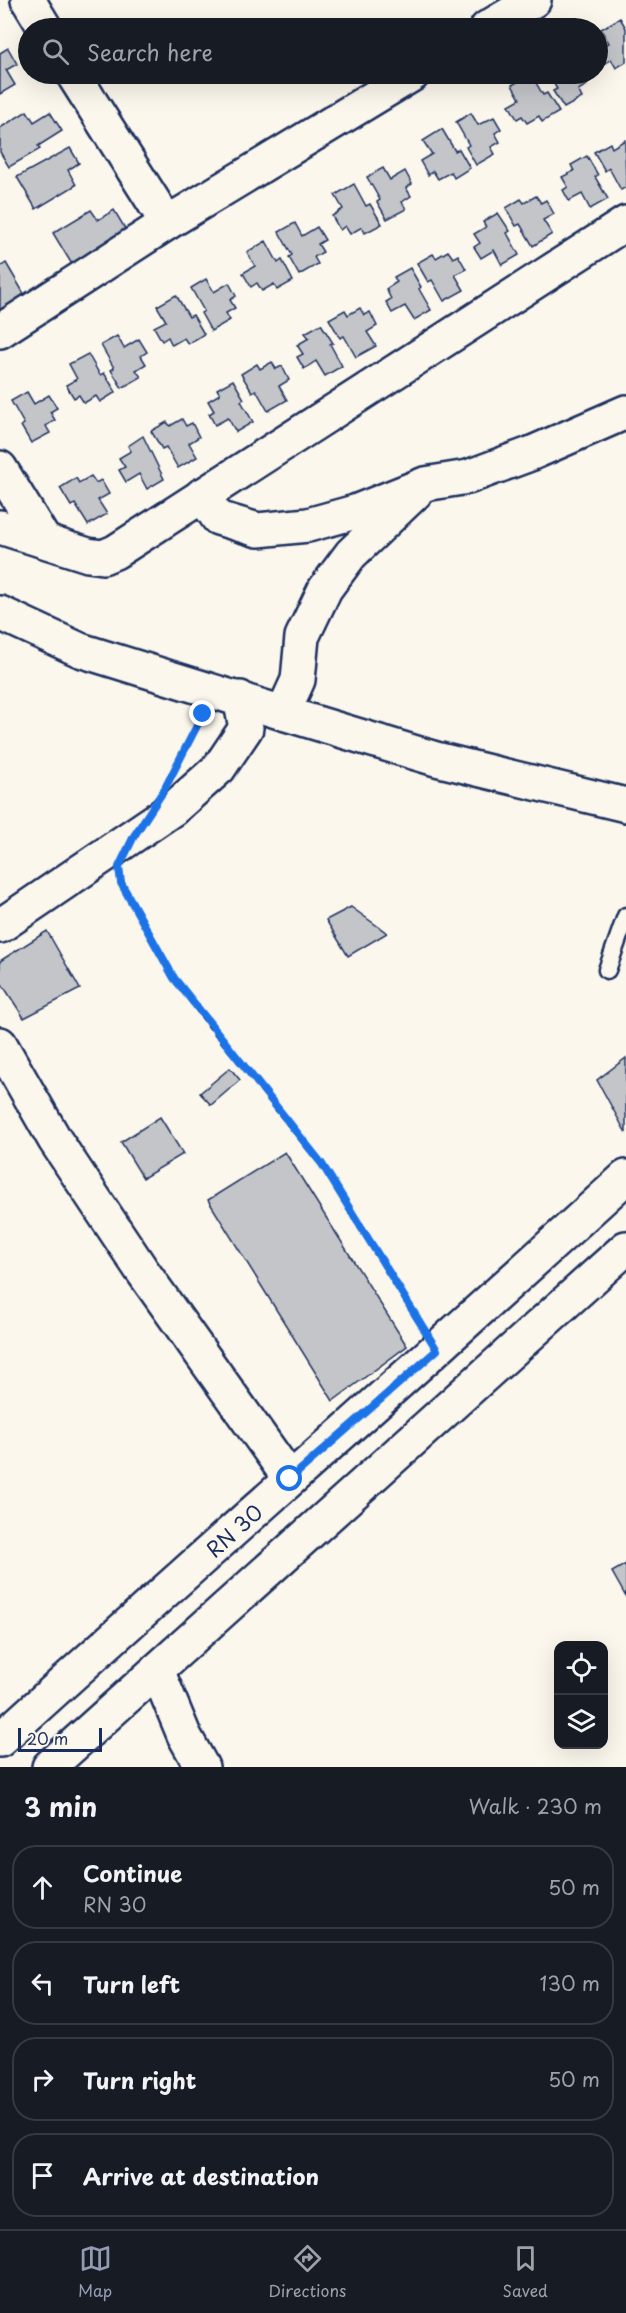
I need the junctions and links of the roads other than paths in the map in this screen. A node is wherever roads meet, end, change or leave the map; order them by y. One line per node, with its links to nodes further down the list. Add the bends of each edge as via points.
1 (28, 0): 3 (street)
2 (534, 0): 4 (street)
3 (39, 18)
4 (504, 18)
5 (80, 84): 7 (street)
6 (396, 84): 7 (street)
7 (167, 223): 9 (street)
8 (626, 223): 13 (street)
9 (0, 331)
10 (626, 412): 12 (street, via 468,477)
11 (0, 468): 15 (street)
12 (425, 484): 13 (street, via 355,512 258,530 218,518); 18 (street, via 351,554 325,589 302,637 298,680)
13 (202, 495): 15 (street, via 103,557)
14 (0, 527): 15 (street)
15 (44, 540)
16 (0, 614): 17 (street, via 80,650)
17 (240, 698): 18 (street); 21 (street, via 246,728 219,768 174,808)
18 (283, 713): 19 (street, via 436,759)
19 (626, 805)
20 (626, 916): 22 (lane)
21 (0, 926)
22 (607, 970)
23 (0, 1044): 26 (street, via 56,1140 141,1269)
24 (626, 1177): 26 (street, RN 30 / RN 30)
25 (626, 1248): 27 (street)
26 (290, 1479): 28 (street, RN 30 / RN 30)
27 (158, 1670): 29 (street); 30 (street, via 184,1735)
28 (0, 1740)
29 (49, 1767)
30 (202, 1767)

